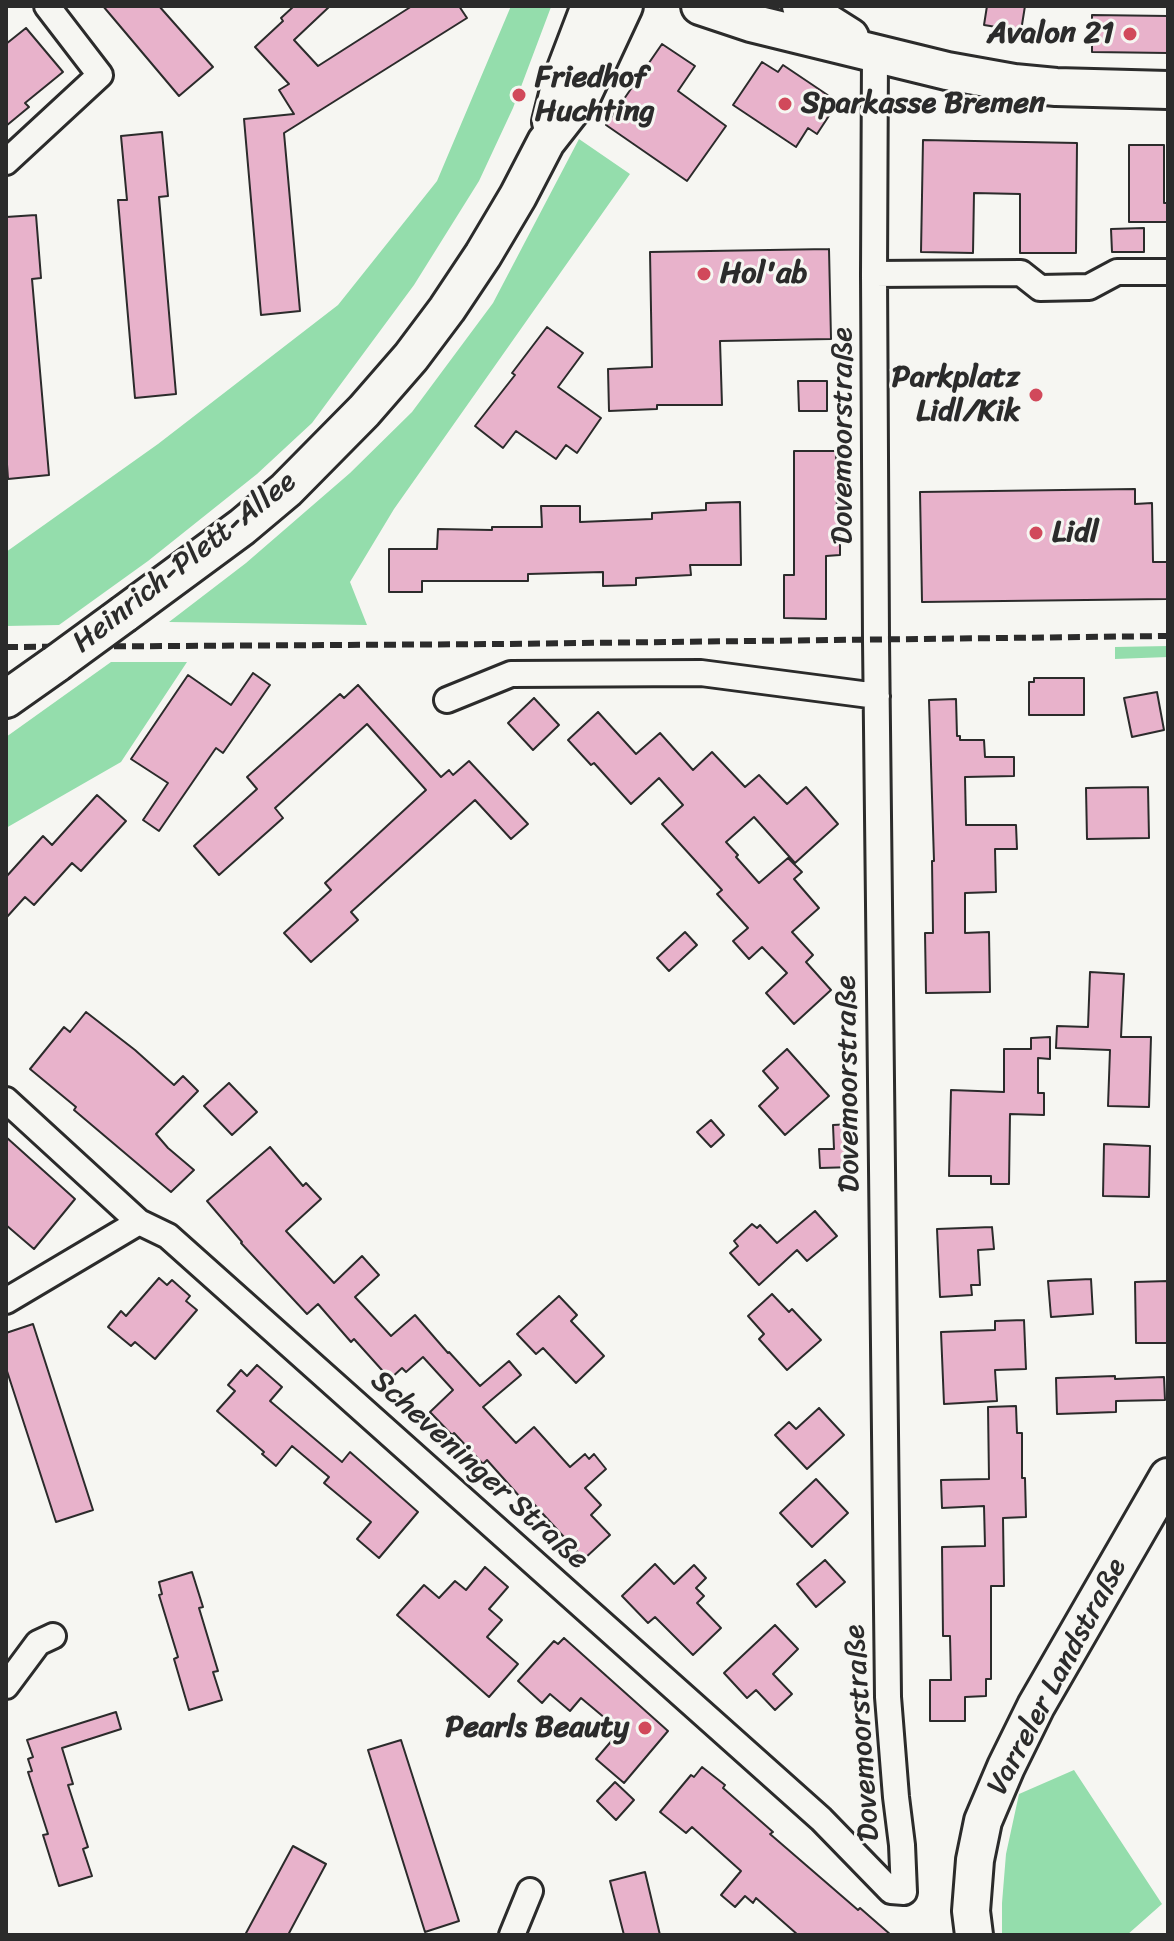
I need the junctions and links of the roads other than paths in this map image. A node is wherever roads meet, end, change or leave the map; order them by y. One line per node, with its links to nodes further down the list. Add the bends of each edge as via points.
1 (47, 6): 9 (street, via 100,75)
2 (590, 6): 8 (main road, Heinrich-Plett-Allee, via 561,82)
3 (624, 6): 8 (main road, Heinrich-Plett-Allee, via 582,96)
4 (700, 6): 6 (main road)
5 (801, 6): 6 (main road)
6 (875, 53): 7 (main road, via 1014,83); 11 (street, Dovemoorstraße)
7 (1168, 90)
8 (546, 142): 13 (main road, Heinrich-Plett-Allee, bridge, via 447,309 364,411 242,527)
9 (6, 162)
10 (1168, 272): 11 (street, via 1117,272 1089,287 1040,288 1021,273)
11 (874, 274): 12 (street, Dovemoorstraße)
12 (877, 696): 14 (street, via 701,673 511,674); 22 (street, Dovemoorstraße, via 888,1697)
13 (6, 699)
14 (447, 700)
15 (6, 1100): 16 (street, Scheveninger Straße)
16 (139, 1222): 17 (street); 22 (street, Scheveninger Straße, via 168,1236 821,1819 891,1891)
17 (6, 1301)
18 (1168, 1477): 24 (main road, Varreler Landstraße, via 1036,1706 983,1821 975,1860)
19 (53, 1636): 20 (street, via 38,1643)
20 (6, 1686)
21 (530, 1891): 23 (street)
22 (904, 1892)
23 (512, 1935)
24 (974, 1935)

